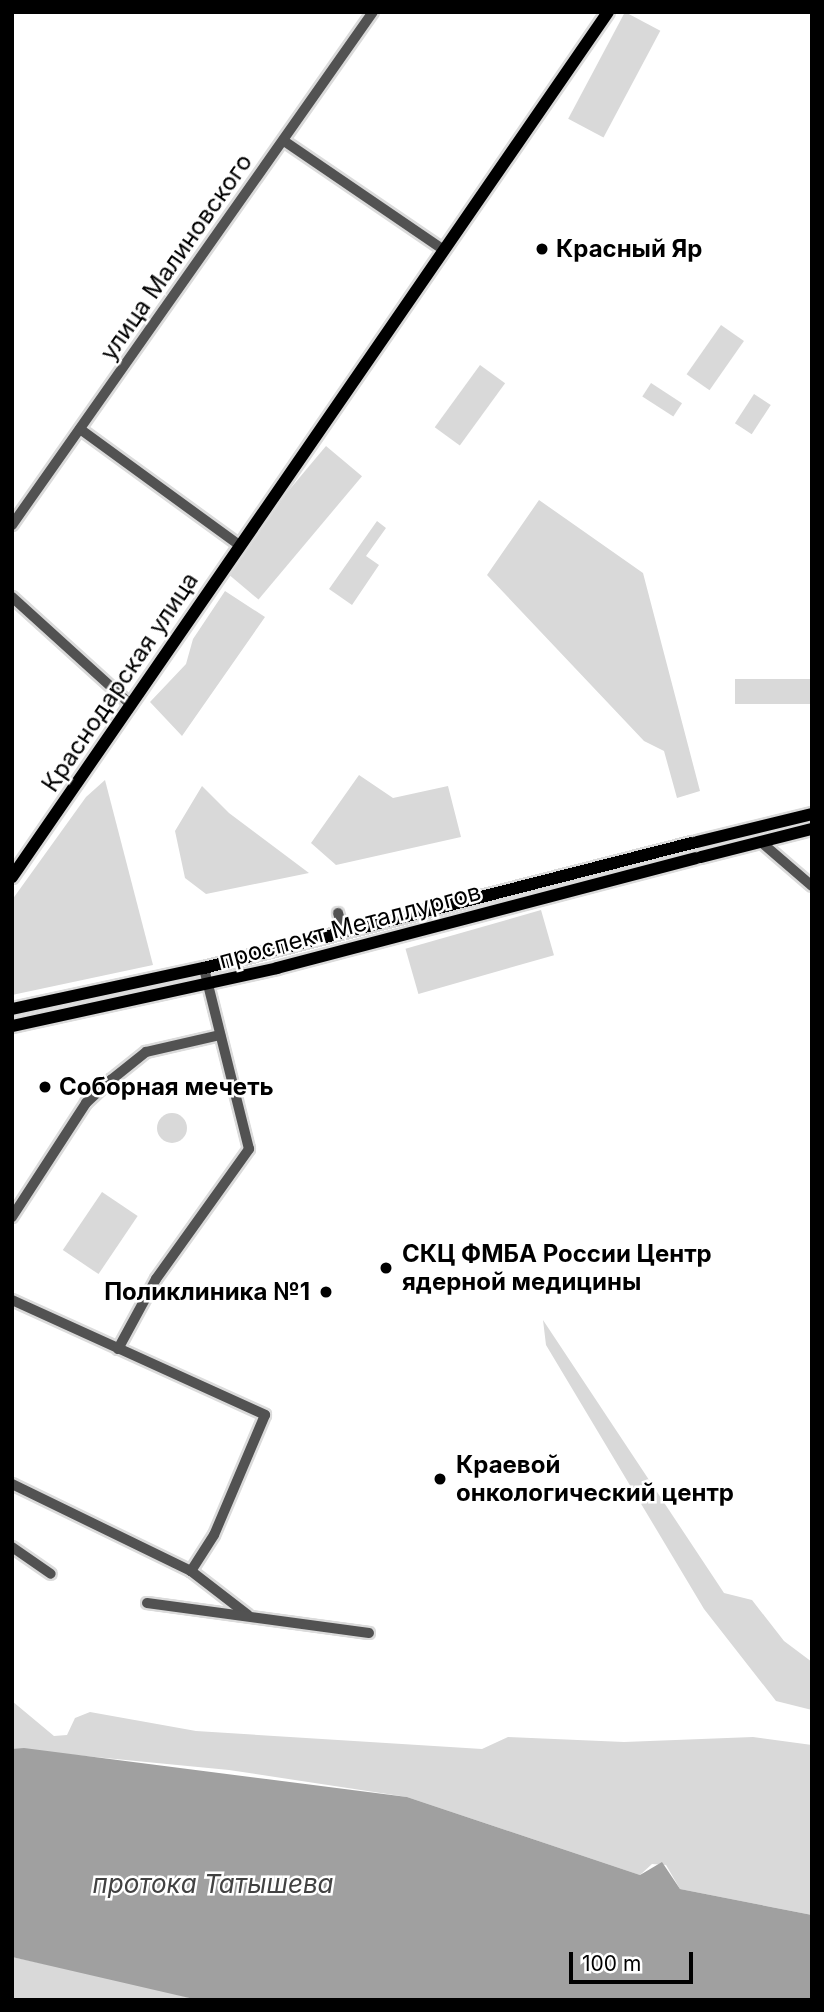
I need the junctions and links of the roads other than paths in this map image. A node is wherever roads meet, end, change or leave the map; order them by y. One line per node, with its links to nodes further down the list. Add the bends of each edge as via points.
1 (373, 12): 3 (street, улица Малиновского)
2 (608, 12): 4 (main road, Краснодарская улица)
3 (284, 141): 4 (street); 5 (street, улица Малиновского)
4 (444, 250): 7 (main road, Краснодарская улица)
5 (80, 429): 6 (street, улица Малиновского); 7 (street)
6 (12, 525)
7 (239, 545): 9 (main road, Краснодарская улица)
8 (12, 597): 9 (street)
9 (131, 705): 13 (main road, Краснодарская улица)
10 (812, 814): 16 (main road, проспект Металлургов)
11 (812, 829): 12 (main road, проспект Металлургов)
12 (761, 842): 14 (street); 18 (main road, проспект Металлургов)
13 (12, 877)
14 (812, 886)
15 (338, 913): 16 (street)
16 (344, 933): 17 (main road, проспект Металлургов)
17 (204, 968): 18 (street); 19 (main road, проспект Металлургов)
18 (208, 984): 20 (main road, проспект Металлургов); 21 (street)
19 (12, 1007)
20 (12, 1026)
21 (220, 1035): 22 (street, via 146,1052 111,1080 86,1103); 24 (street, via 249,1149 156,1279)
22 (12, 1217)
23 (12, 1300): 24 (street)
24 (118, 1349): 27 (street, via 265,1415 214,1535)
25 (12, 1484): 27 (street)
26 (12, 1547): 28 (street)
27 (191, 1571): 30 (street)
28 (51, 1574)
29 (147, 1603): 30 (street)
30 (248, 1615): 31 (street)
31 (369, 1633)

